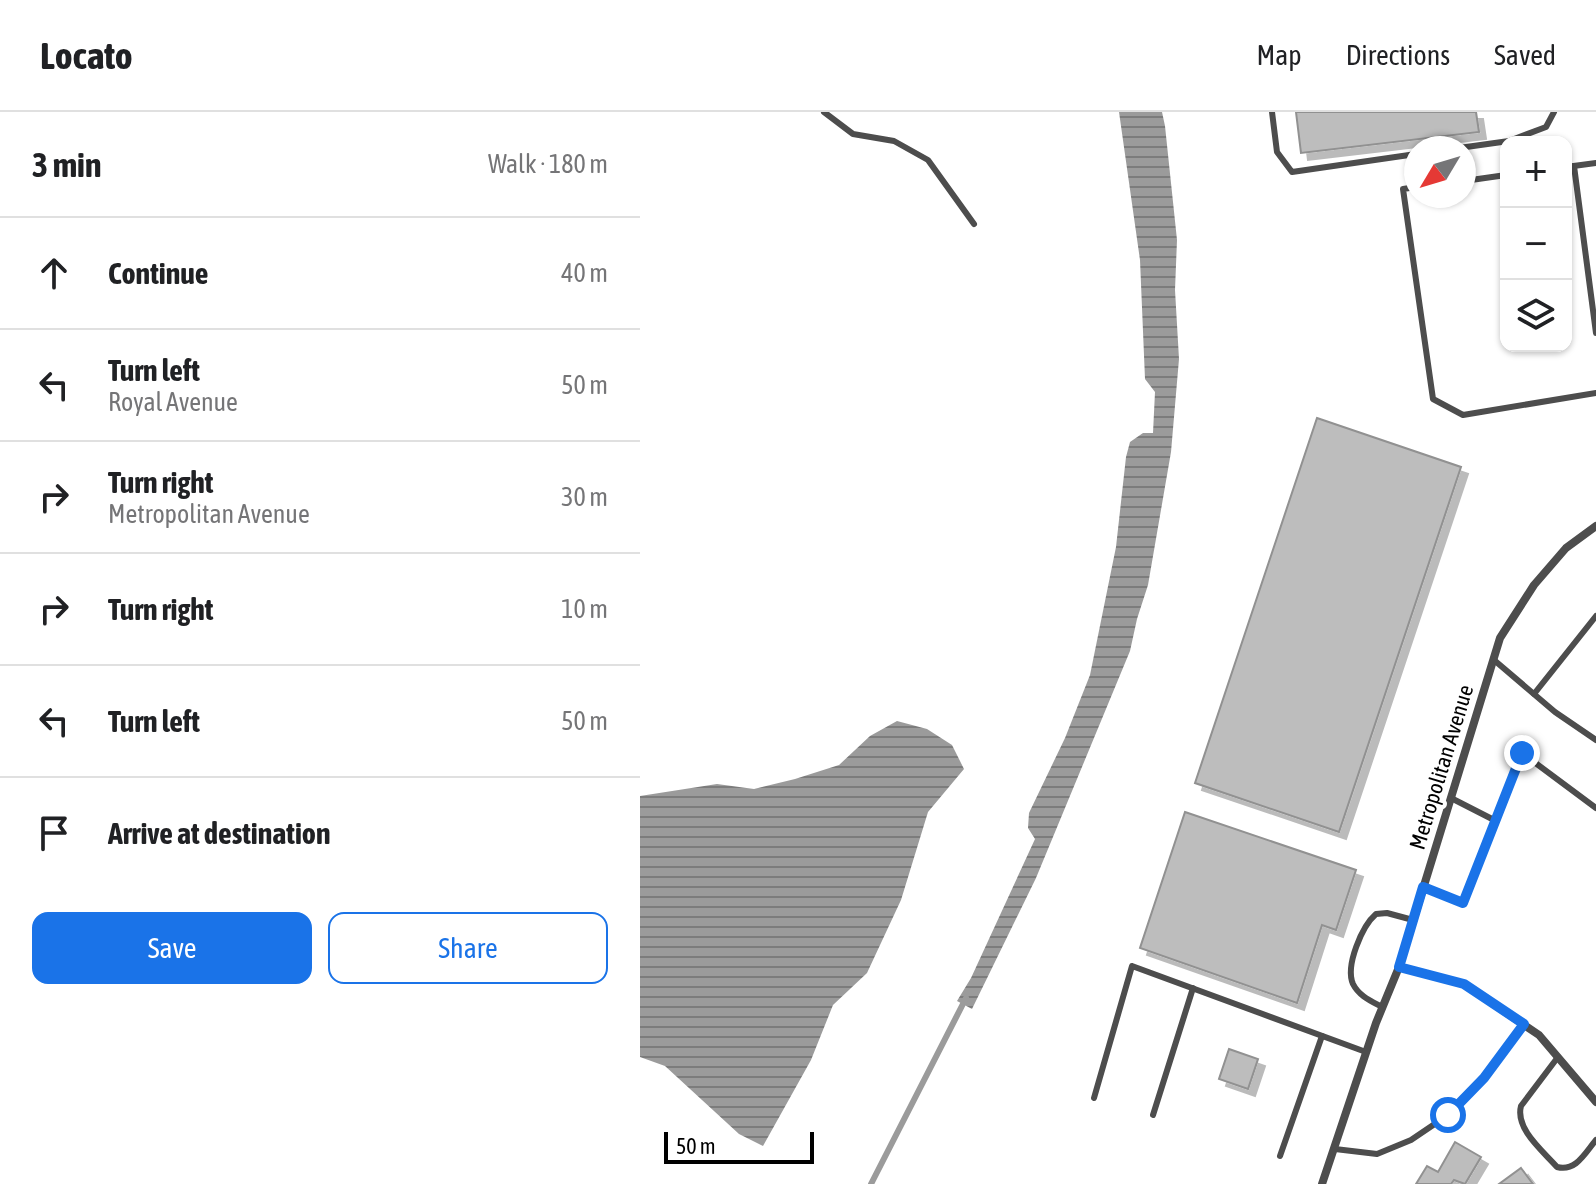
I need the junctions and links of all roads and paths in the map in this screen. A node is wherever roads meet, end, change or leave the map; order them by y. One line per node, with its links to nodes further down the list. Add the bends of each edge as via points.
1 (824, 112): 12 (lane, via 853,134 894,141 928,160)
2 (1272, 112): 5 (lane, via 1277,152 1292,172)
3 (1554, 112): 4 (lane, via 1546,127 1509,141)
4 (1476, 146)
5 (1404, 156)
6 (1596, 163): 7 (lane)
7 (1572, 166)
8 (1500, 176): 9 (lane)
9 (1476, 179)
10 (1572, 179): 13 (lane)
11 (1406, 208): 14 (lane, via 1433,399 1463,415)
12 (974, 224)
13 (1596, 333)
14 (1596, 393)
15 (1596, 526): 17 (street, Metropolitan Avenue, via 1566,548 1534,585 1500,638)
16 (1596, 616): 18 (lane)
17 (1494, 660): 18 (lane); 20 (street, Metropolitan Avenue)
18 (1534, 694): 19 (lane)
19 (1596, 740)
20 (1451, 798): 22 (lane); 23 (street, Metropolitan Avenue)
21 (1596, 808): 22 (lane, via 1522,753)
22 (1496, 821): 23 (lane, via 1463,903)
23 (1423, 887): 24 (street, Metropolitan Avenue)
24 (1413, 920): 25 (street, Metropolitan Avenue); 27 (lane, via 1376,914 1363,930 1351,966 1352,982 1361,995)
25 (1399, 967): 27 (street, Metropolitan Avenue); 28 (street, via 1464,984)
26 (1193, 988): 29 (lane); 32 (lane, via 1132,966); 34 (lane)
27 (1382, 1007): 30 (street, Metropolitan Avenue)
28 (1524, 1024): 31 (street); 36 (lane, via 1448,1115 1411,1140 1377,1154)
29 (1322, 1036): 30 (lane); 37 (lane)
30 (1366, 1052): 36 (street, Metropolitan Avenue)
31 (1558, 1057): 33 (street); 35 (lane, via 1521,1106 1522,1125 1563,1169 1576,1164)
32 (1094, 1098)
33 (1596, 1102)
34 (1153, 1115)
35 (1596, 1140)
36 (1335, 1149): 38 (street, Metropolitan Avenue)
37 (1280, 1156)
38 (1322, 1184)

